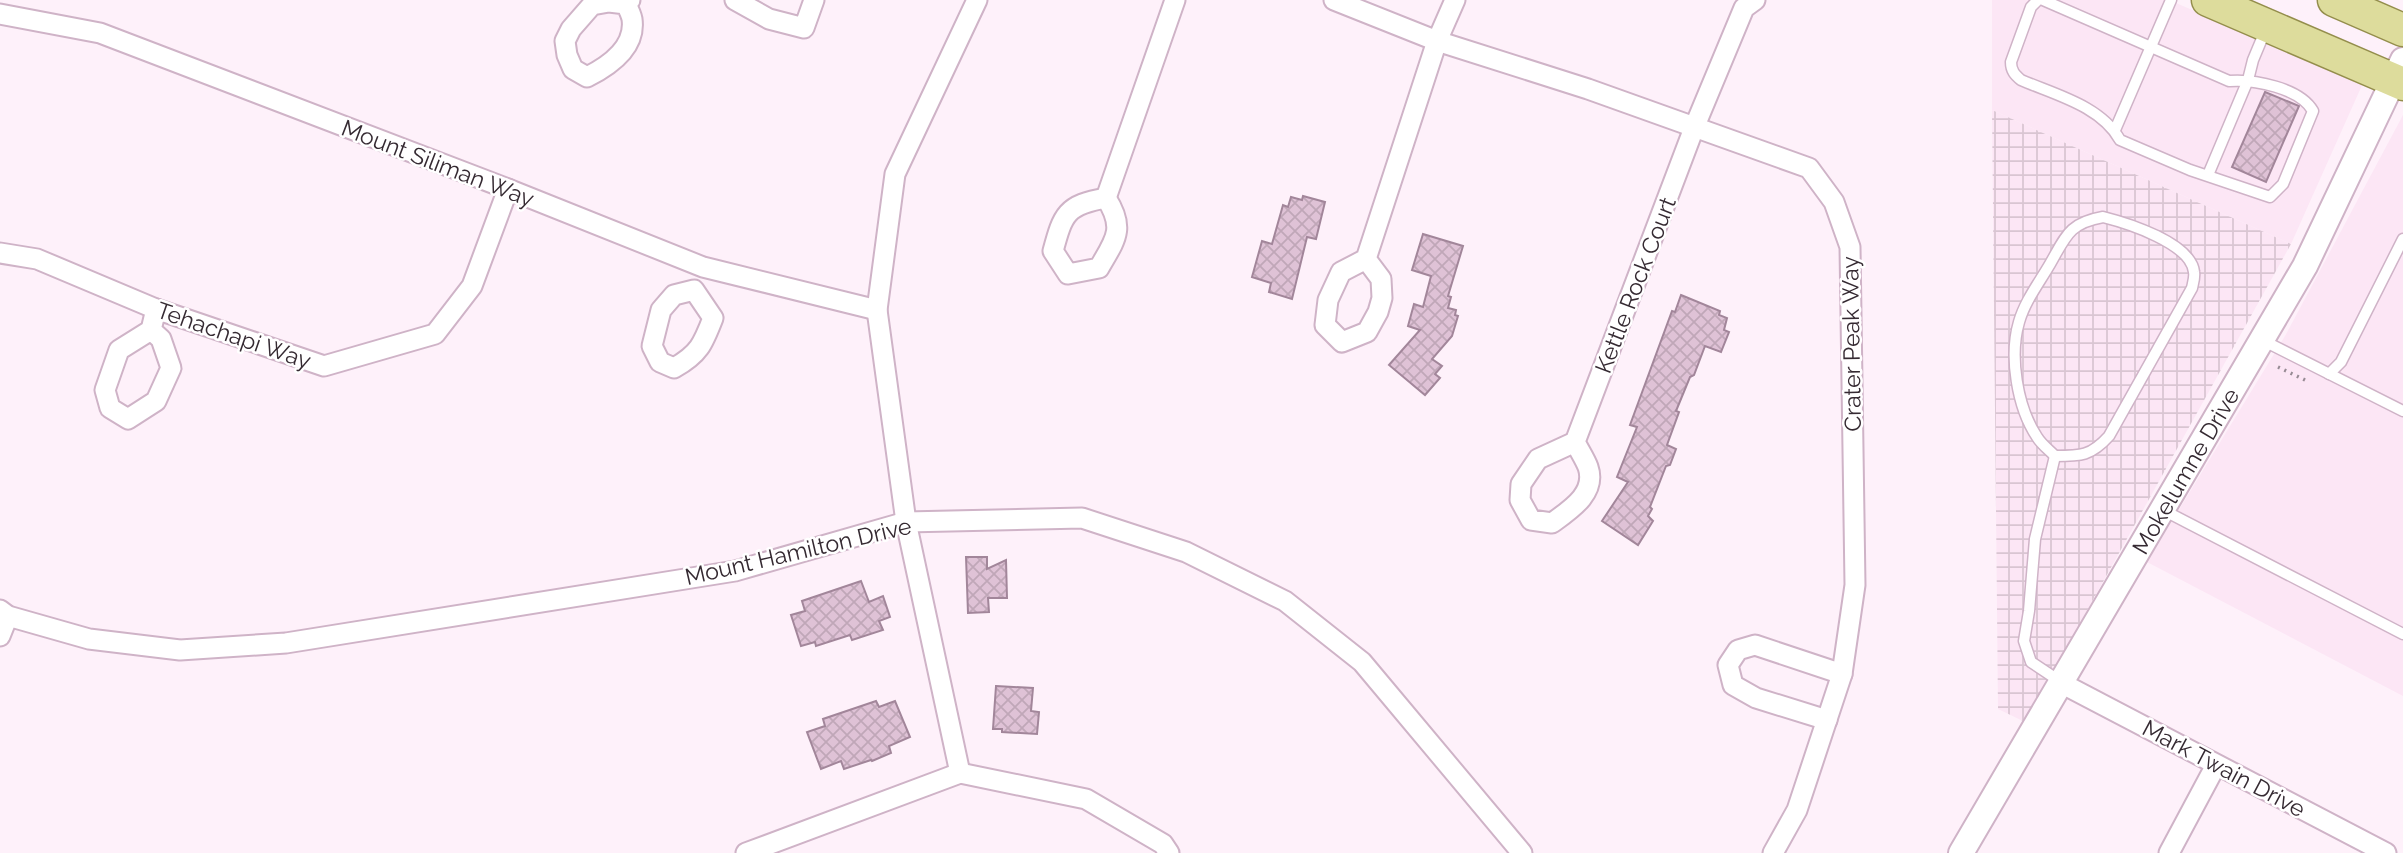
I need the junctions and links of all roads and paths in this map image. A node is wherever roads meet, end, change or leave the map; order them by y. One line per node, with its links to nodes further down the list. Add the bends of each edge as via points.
1 (735, 0): 2 (street, via 769,19 804,28)
2 (814, 0)
3 (976, 0): 30 (street, via 895,174)
4 (1175, 0): 23 (street)
5 (1334, 0): 15 (street, Crater Peak Way)
6 (1455, 0): 15 (street)
7 (2040, 0): 16 (lane); 20 (lane, via 2031,7 2011,62 2015,75 2098,114)
8 (2171, 0): 16 (lane)
9 (2208, 0): 13 (main road)
10 (2334, 0): 14 (main road)
11 (1747, 3): 19 (street, Kettle Rock Court)
12 (0, 14): 22 (street, Mount Siliman Way, via 100,33)
13 (2268, 25): 17 (main road); 18 (lane)
14 (2403, 30)
15 (1437, 41): 19 (street, Crater Peak Way); 26 (street)
16 (2152, 46): 18 (lane, via 2229,81); 20 (lane)
17 (2400, 75): 32 (street, Mokelumne Drive, via 2305,266)
18 (2248, 80): 21 (lane); 21 (lane, via 2308,102 2313,111 2283,184 2270,197)
19 (1694, 128): 35 (street, Kettle Rock Court); 42 (street, Crater Peak Way, via 1809,168 1834,202 1850,247 1855,585)
20 (2115, 130): 21 (lane, via 2120,140)
21 (2208, 175)
22 (508, 189): 27 (street, Mount Siliman Way); 29 (street, Tehachapi Way, via 472,286 435,334 324,366)
23 (1106, 198)
24 (2403, 239): 33 (lane, via 2341,362)
25 (0, 253): 29 (street, Tehachapi Way, via 37,259)
26 (1366, 260)
27 (703, 267): 28 (street); 30 (street, Mount Siliman Way)
28 (694, 290)
29 (156, 309): 31 (street)
30 (877, 310): 38 (street)
31 (151, 330)
32 (2262, 340): 33 (lane); 37 (street, Mokelumne Drive)
33 (2329, 374): 34 (lane)
34 (2403, 411)
35 (1575, 442)
36 (2055, 456): 36 (lane, via 2038,439 2024,413 2017,381 2018,324 2068,232 2084,220 2103,217 2176,246 2194,271 2192,288 2109,436 2098,449 2080,456); 43 (lane, via 2035,539 2024,641 2031,662)
37 (2163, 510): 40 (lane); 43 (street, Mokelumne Drive)
38 (906, 522): 39 (street, Mount Hamilton Drive, via 735,571 286,643 180,650 89,639); 46 (street); 49 (street, Mount Hamilton Drive, via 1082,518 1186,552 1285,601 1362,662)
39 (4, 613): 41 (street)
40 (2403, 634)
41 (0, 636)
42 (1842, 674): 44 (street, Crater Peak Way); 44 (street, via 1755,645 1738,650 1728,665 1732,684 1756,698)
43 (2062, 682): 45 (street, Mark Twain Drive); 51 (street, Mokelumne Drive)
44 (1827, 720): 50 (street, Crater Peak Way, via 1797,810)
45 (2216, 765): 52 (street); 53 (street, Mark Twain Drive)
46 (960, 773): 47 (street); 48 (street, via 1086,799 1163,844)
47 (746, 853)
48 (1169, 853)
49 (1522, 853)
50 (1773, 853)
51 (1962, 853)
52 (2169, 853)
53 (2386, 853)

